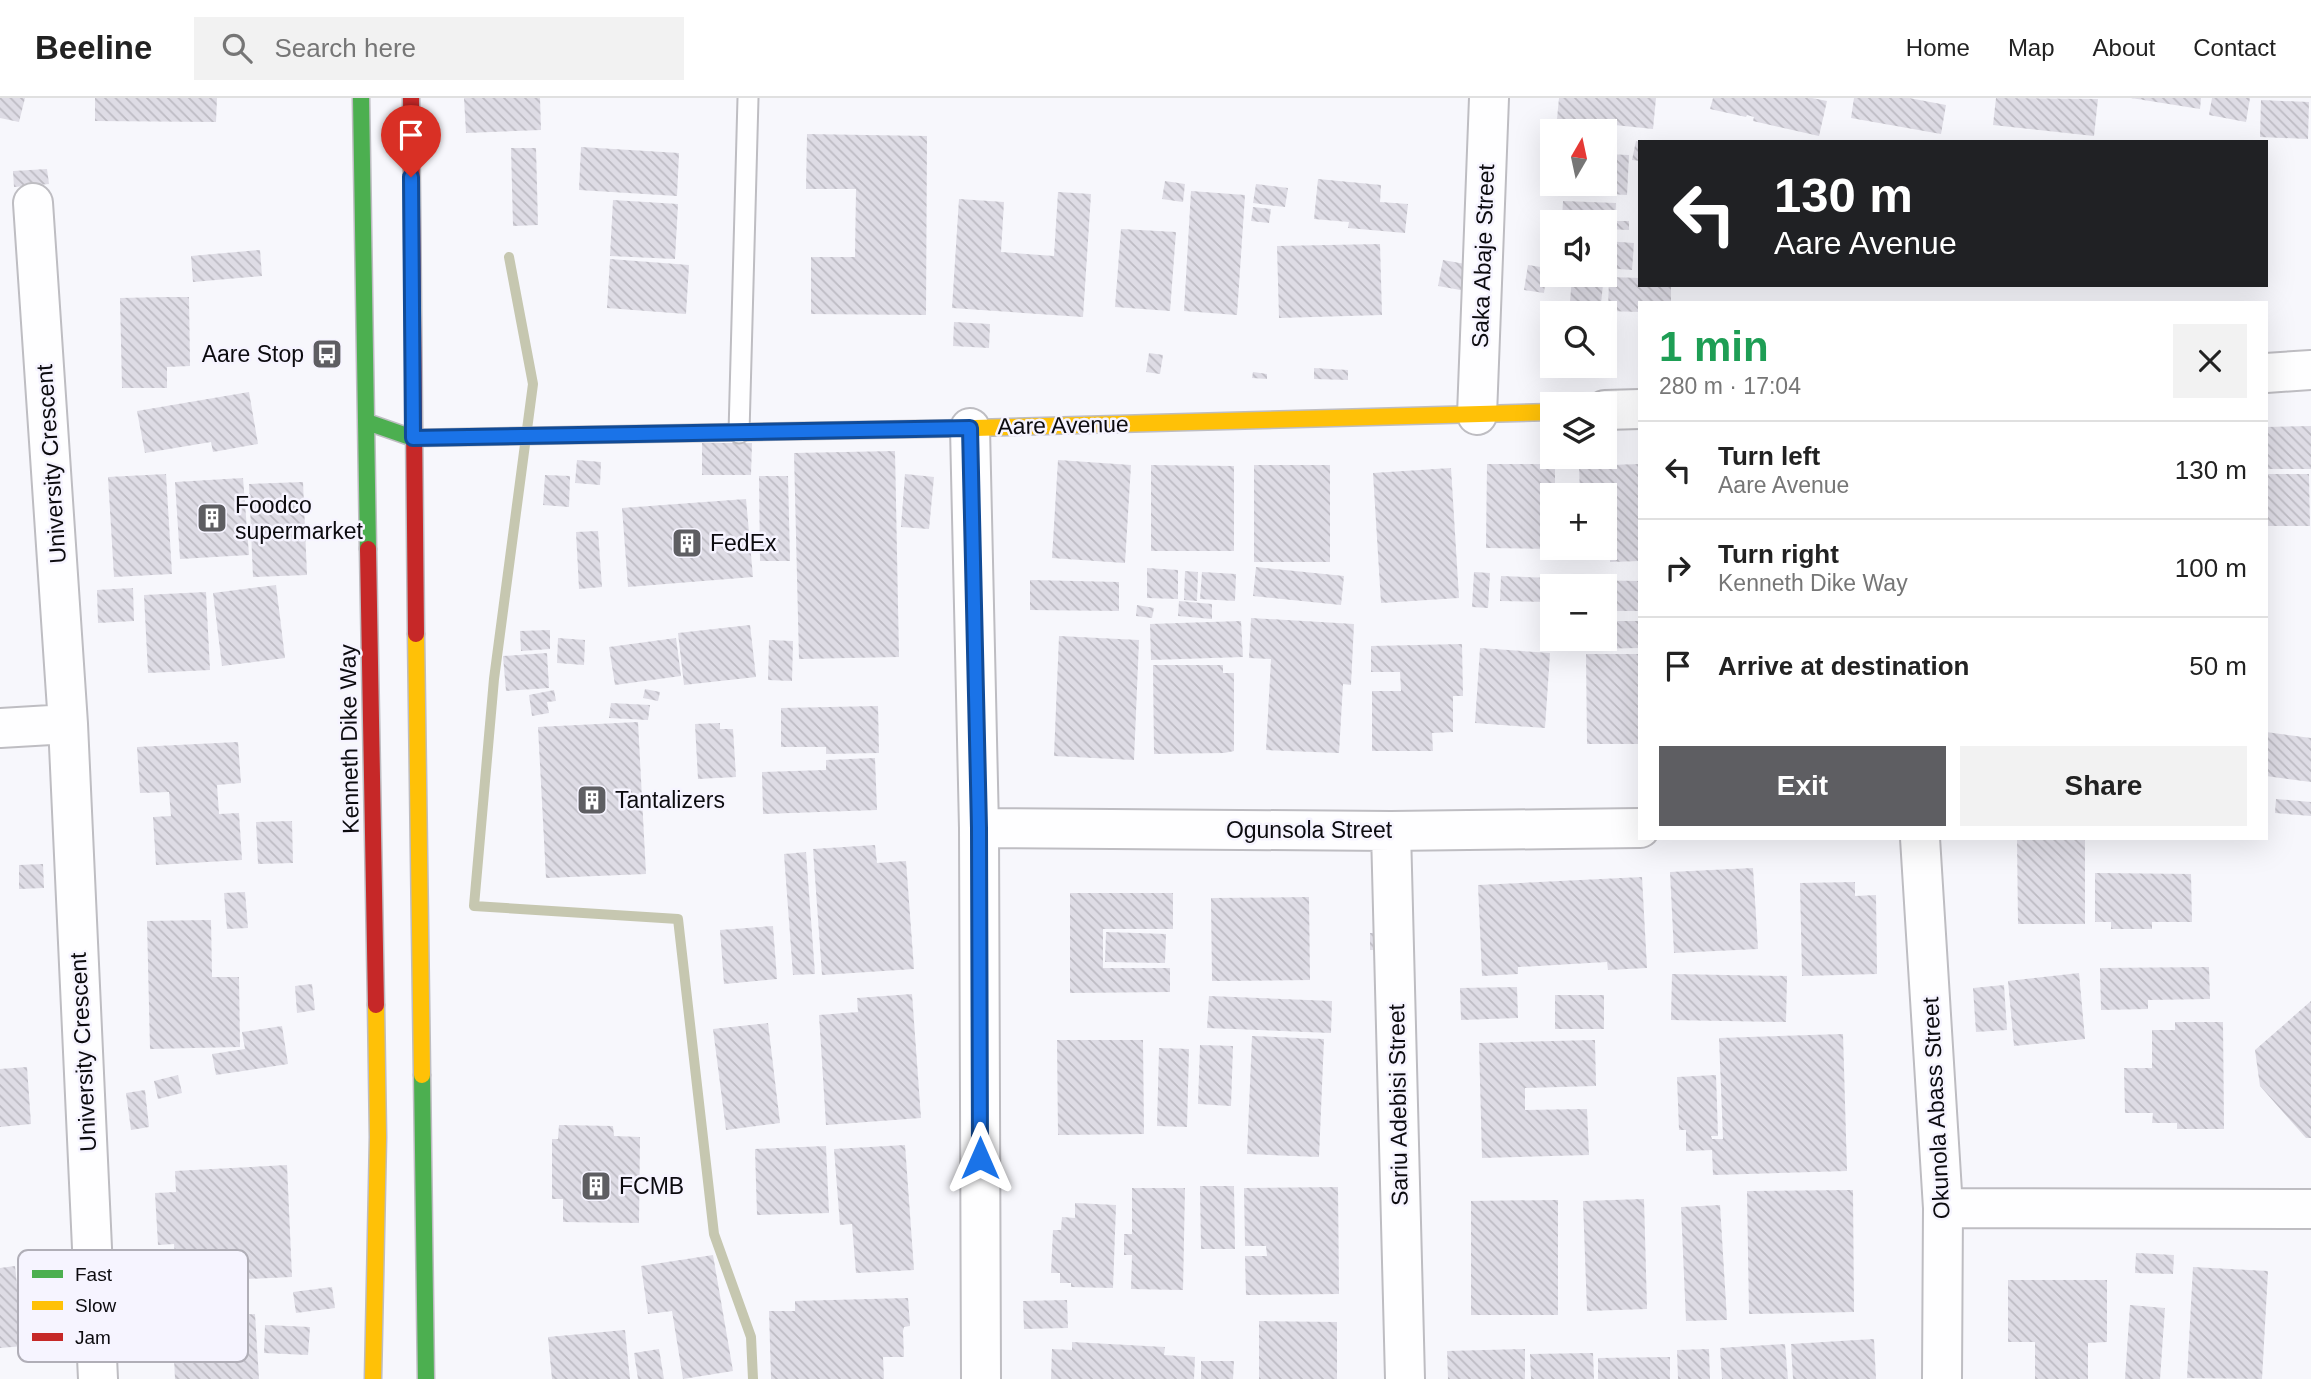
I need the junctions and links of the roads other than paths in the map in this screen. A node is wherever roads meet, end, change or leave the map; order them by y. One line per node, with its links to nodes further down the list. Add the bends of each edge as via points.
1 (361, 98): 12 (main road, Kenneth Dike Way)
2 (411, 98): 15 (main road)
3 (748, 98): 14 (lane)
4 (1489, 98): 11 (street, Saka Abaje Street)
5 (33, 203): 16 (street, University Crescent)
6 (2311, 370): 7 (street)
7 (2268, 373)
8 (1638, 409): 9 (street)
9 (1617, 410)
10 (1540, 412): 11 (main road, Aare Avenue)
11 (1477, 415): 13 (main road, Aare Avenue)
12 (367, 422): 15 (main road, Aare Avenue); 25 (main road, Kenneth Dike Way, via 378,1137)
13 (970, 428): 14 (main road, Aare Avenue); 18 (street)
14 (739, 433): 15 (main road, Aare Avenue)
15 (413, 438): 26 (main road)
16 (68, 724): 17 (street); 24 (street, University Crescent)
17 (0, 728)
18 (979, 828): 20 (street, Ogunsola Street); 27 (street)
19 (1638, 828): 20 (street, Ogunsola Street)
20 (1391, 831): 28 (street, Sariu Adebisi Street)
21 (1920, 840): 22 (street, Okunola Abass Street)
22 (1942, 1208): 23 (street); 29 (street, Okunola Abass Street)
23 (2311, 1209)
24 (93, 1250)
25 (373, 1379)
26 (426, 1379)
27 (981, 1379)
28 (1405, 1379)
29 (1942, 1379)

